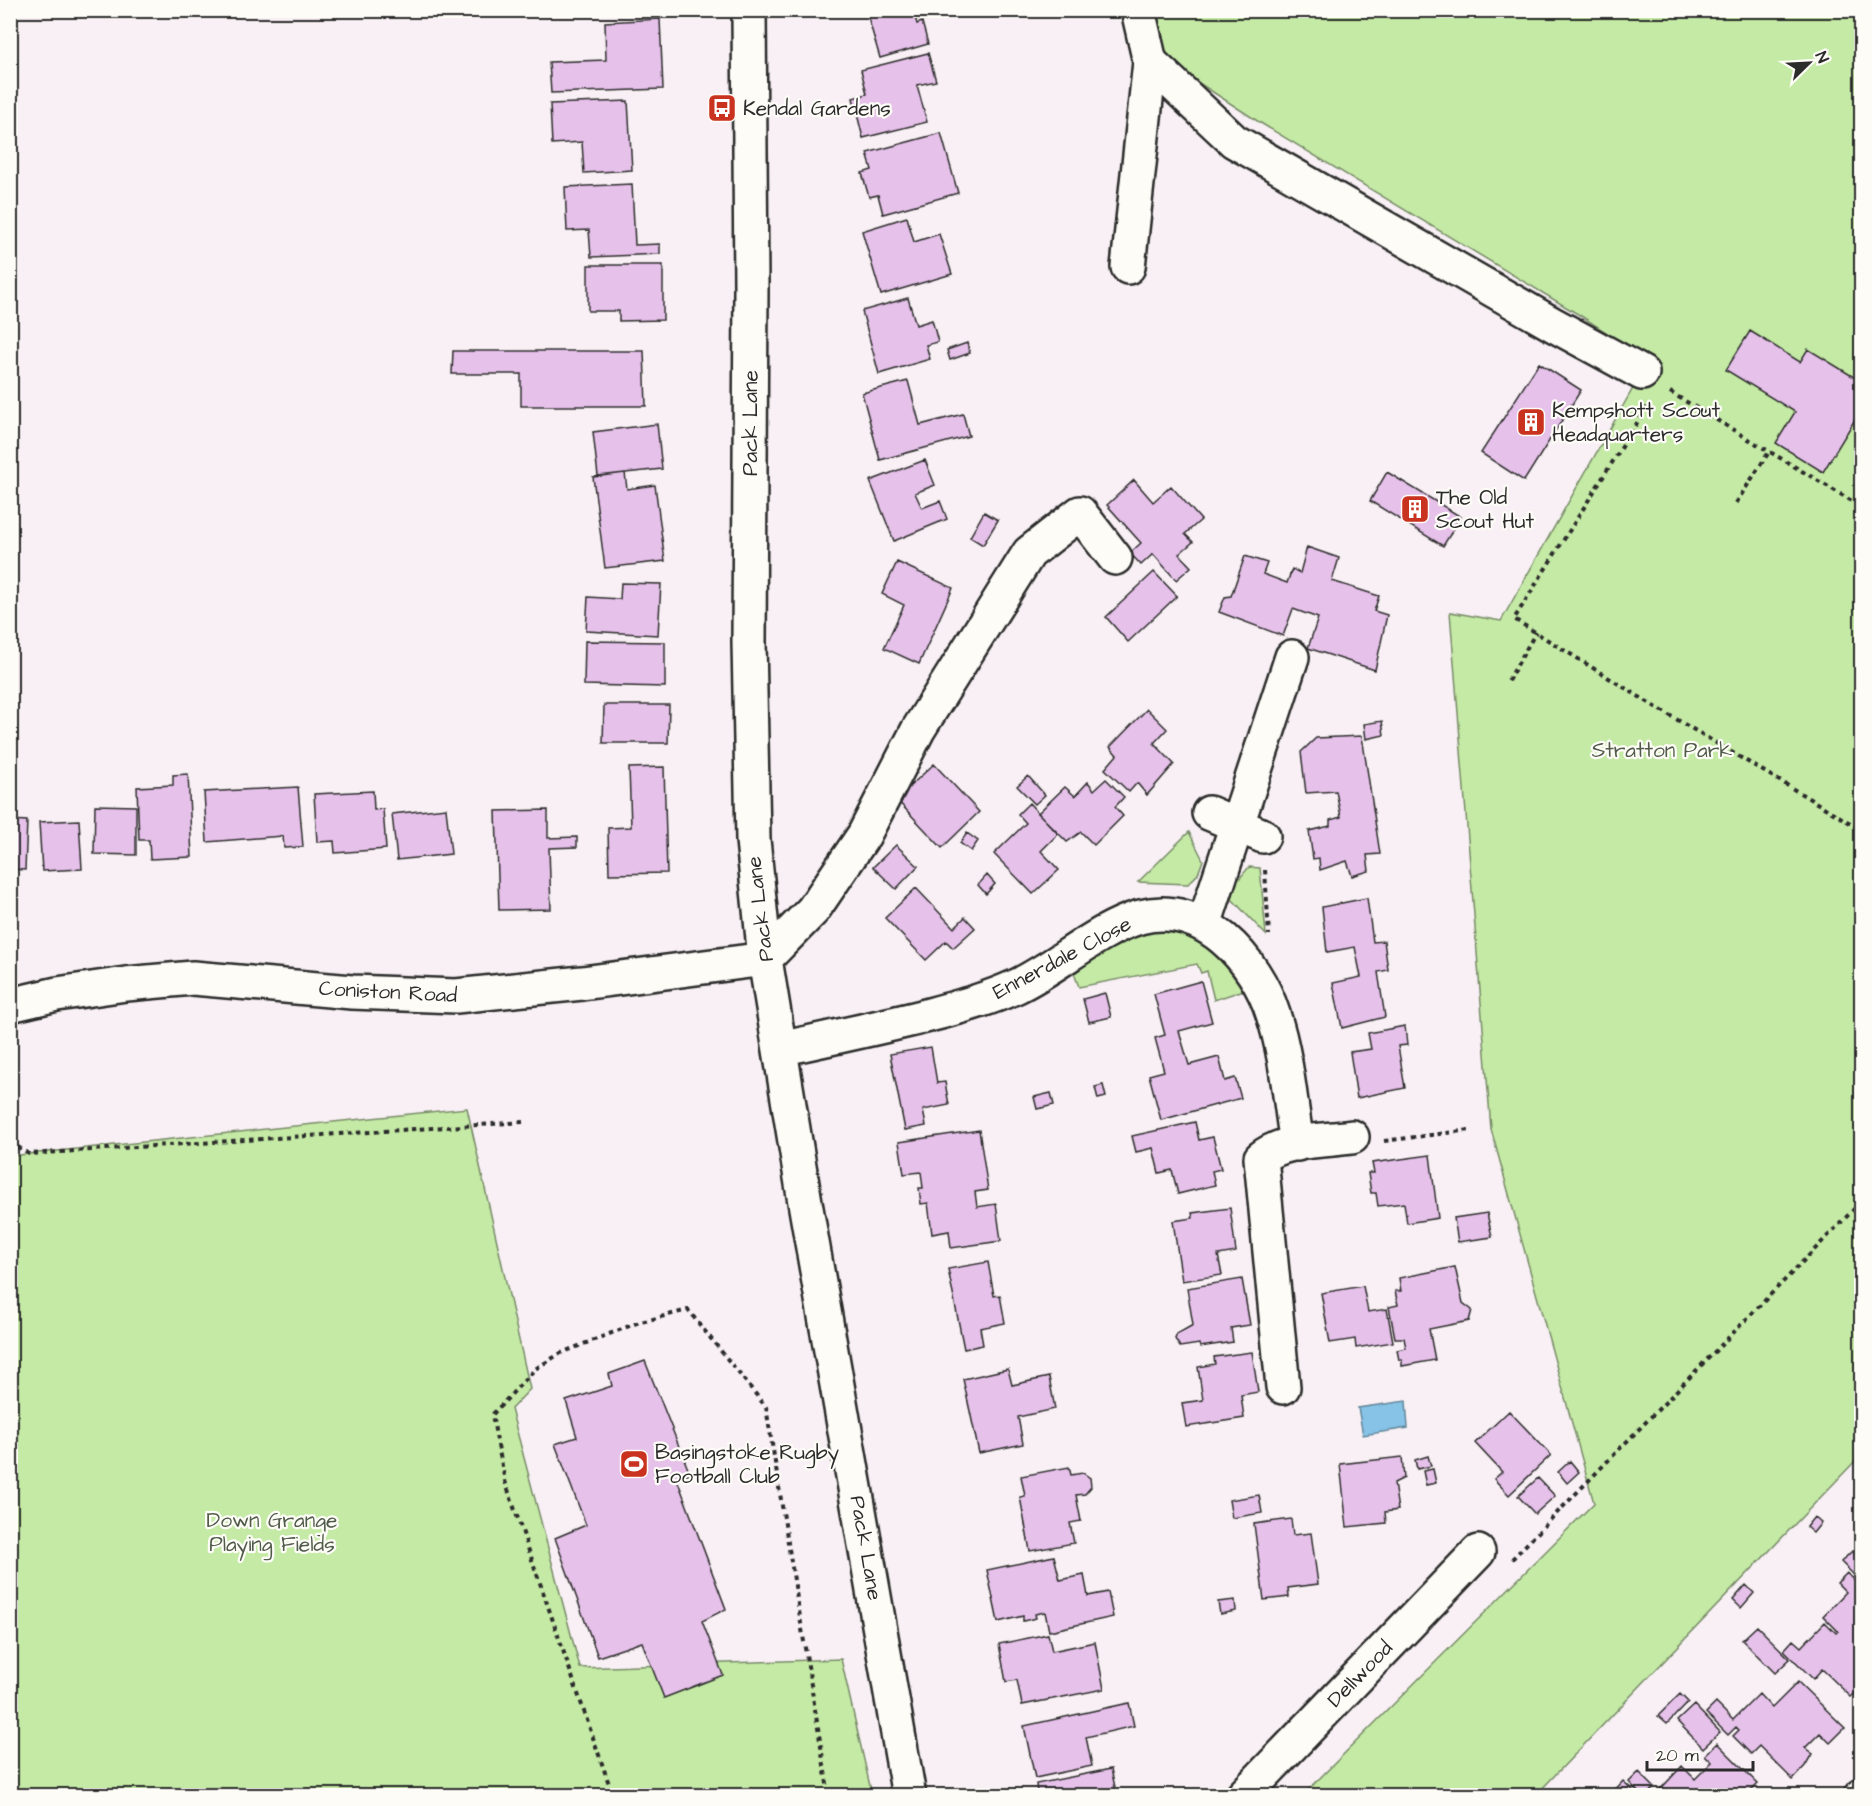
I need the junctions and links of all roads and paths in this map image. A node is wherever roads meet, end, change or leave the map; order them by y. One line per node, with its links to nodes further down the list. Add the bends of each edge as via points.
1 (749, 10): 17 (street, Pack Lane, via 750,746 753,840)
2 (1138, 10): 3 (street)
3 (1150, 62): 4 (street); 5 (street, via 1234,141)
4 (1128, 267)
5 (1651, 379): 6 (path); 10 (path, via 1514,619)
6 (1769, 452): 7 (path); 8 (path)
7 (1736, 503)
8 (1862, 507)
9 (1115, 558): 17 (street, via 1080,513 1029,553 918,730 864,835 813,910)
10 (1536, 633): 12 (path); 14 (path)
11 (1292, 657): 13 (street)
12 (1508, 681)
13 (1237, 825): 15 (street); 16 (path)
14 (1862, 830)
15 (1204, 925): 19 (street, Ennerdale Close, via 1172,915 1139,917 988,998); 24 (street, Ennerdale Close, via 1241,956 1273,1013 1280,1040)
16 (1269, 942)
17 (765, 959): 18 (street, Coniston Road, via 456,996 352,992 193,978 57,994); 19 (street, Pack Lane)
18 (10, 1005)
19 (780, 1049): 30 (street, Pack Lane)
20 (524, 1122): 23 (path, via 29,1154)
21 (1470, 1130): 22 (path, via 1371,1143)
22 (1352, 1137): 24 (street)
23 (10, 1142)
24 (1284, 1147): 26 (street, via 1261,1158)
25 (1862, 1201): 27 (path)
26 (1283, 1387)
27 (1491, 1559): 31 (street, Dellwood)
28 (603, 1796): 29 (path, via 611,1790 505,1481 492,1415 535,1369 561,1353 637,1323 688,1310 766,1407)
29 (829, 1796)
30 (909, 1796)
31 (1243, 1796)

